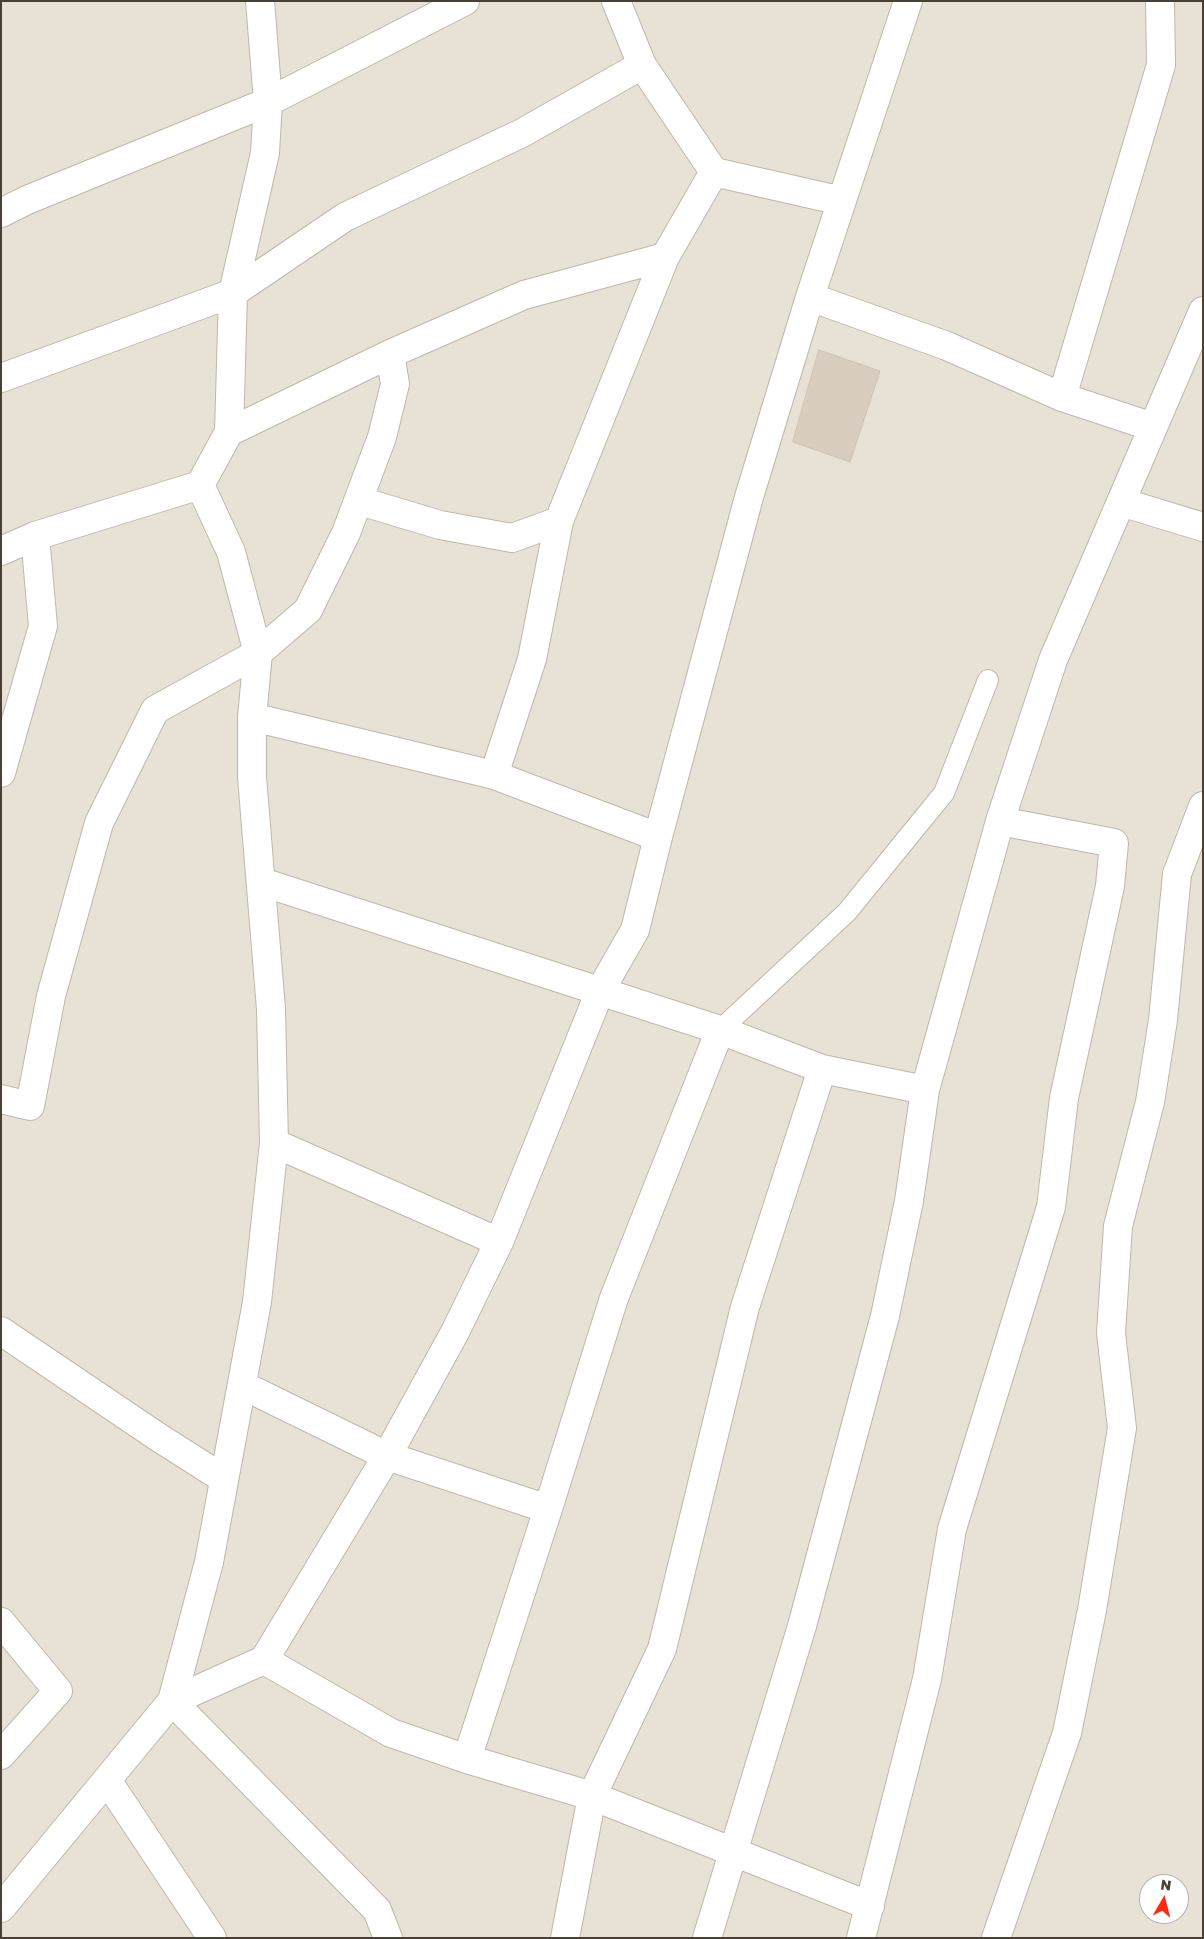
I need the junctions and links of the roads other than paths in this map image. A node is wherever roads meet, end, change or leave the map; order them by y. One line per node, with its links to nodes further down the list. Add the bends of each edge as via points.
1 (260, 1): 7 (street)
2 (464, 1): 7 (street)
3 (616, 1): 6 (street)
4 (908, 1): 9 (street)
5 (1160, 1): 17 (street, via 1160,65)
6 (642, 65): 8 (street); 12 (street, via 522,133 345,217)
7 (268, 102): 10 (street); 12 (street, via 265,154)
8 (714, 172): 9 (street); 11 (street)
9 (842, 201): 13 (street)
10 (1, 213)
11 (665, 257): 15 (street, via 524,295); 23 (street)
12 (233, 293): 16 (street); 19 (street)
13 (810, 297): 17 (street, via 947,346); 34 (street, via 749,497)
14 (1203, 311): 18 (street)
15 (390, 354): 19 (street); 21 (street, via 395,384 382,437)
16 (1, 378)
17 (1062, 397): 18 (street)
18 (1154, 427): 22 (street)
19 (229, 432): 20 (street)
20 (200, 485): 25 (street); 27 (street, via 231,552)
21 (360, 501): 23 (street, via 440,525 512,538); 27 (street, via 308,610)
22 (1122, 502): 24 (street); 33 (street, via 1053,660)
23 (559, 521): 31 (street, via 532,659)
24 (1203, 527)
25 (35, 536): 26 (street); 30 (street, via 43,626)
26 (1, 551)
27 (258, 653): 29 (street); 40 (street, via 155,710 98,823 51,996 30,1106)
28 (988, 680): 37 (lane, via 944,793 847,912)
29 (252, 717): 31 (street); 35 (street, via 252,777)
30 (1, 772)
31 (494, 775): 34 (street)
32 (1203, 806): 63 (street, via 1178,874 1153,1084 1118,1226 1111,1332 1122,1428 1092,1610 1067,1734)
33 (1000, 821): 39 (street); 56 (street, via 1114,843 1110,886 1064,1098 1050,1207 952,1529 927,1679)
34 (658, 837): 36 (street, via 635,930)
35 (262, 882): 36 (street); 41 (street, via 271,1009)
36 (600, 991): 37 (street); 42 (street)
37 (720, 1030): 38 (street); 47 (street, via 614,1298)
38 (822, 1069): 39 (street); 54 (street, via 746,1307 662,1649)
39 (925, 1090): 55 (street, via 909,1201 885,1316 802,1626)
40 (1, 1099)
41 (274, 1143): 42 (street); 44 (street, via 257,1302)
42 (499, 1242): 45 (street, via 455,1332)
43 (1, 1331): 46 (street)
44 (242, 1385): 45 (street); 46 (street)
45 (386, 1456): 47 (street); 49 (street)
46 (224, 1479): 50 (street, via 209,1562)
47 (548, 1509): 52 (street)
48 (1, 1622): 51 (street, via 58,1690)
49 (264, 1660): 50 (street); 52 (street, via 391,1733)
50 (172, 1701): 53 (street); 59 (street, via 377,1910)
51 (1, 1755)
52 (467, 1759): 54 (street)
53 (107, 1780): 57 (street); 58 (street)
54 (592, 1796): 55 (street); 60 (street)
55 (732, 1850): 56 (street); 61 (street)
56 (870, 1906): 62 (street)
57 (1, 1908)
58 (212, 1938)
59 (388, 1938)
60 (565, 1938)
61 (707, 1938)
62 (861, 1938)
63 (996, 1938)

